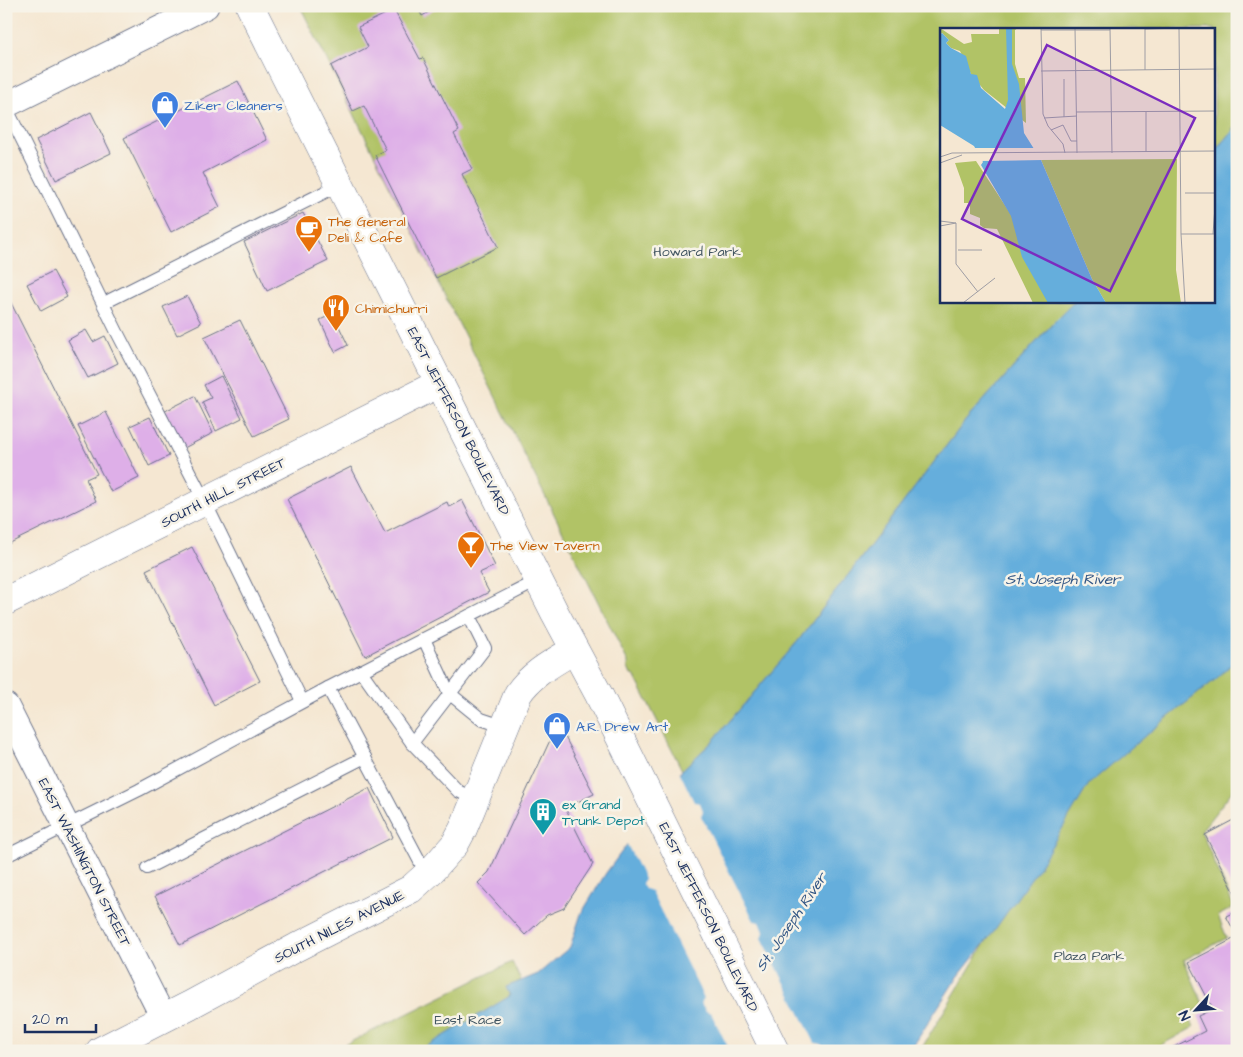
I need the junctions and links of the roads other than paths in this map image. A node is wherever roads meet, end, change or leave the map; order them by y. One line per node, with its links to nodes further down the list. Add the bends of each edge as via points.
1 (206, 6): 3 (street)
2 (250, 6): 4 (street, EAST JEFFERSON BOULEVARD)
3 (6, 106): 5 (lane)
4 (339, 185): 5 (lane); 6 (street, EAST JEFFERSON BOULEVARD)
5 (104, 303): 7 (lane)
6 (440, 383): 7 (street, SOUTH HILL STREET); 8 (street, EAST JEFFERSON BOULEVARD)
7 (204, 500): 9 (street, SOUTH HILL STREET); 16 (lane)
8 (539, 580): 10 (lane); 12 (street, EAST JEFFERSON BOULEVARD)
9 (6, 601)
10 (470, 616): 11 (lane); 15 (lane, via 485,648)
11 (424, 639): 13 (lane); 15 (lane)
12 (574, 650): 18 (street, SOUTH NILES AVENUE, via 530,679 518,694); 28 (street, EAST JEFFERSON BOULEVARD)
13 (361, 671): 14 (lane); 19 (lane)
14 (328, 688): 16 (lane); 20 (lane)
15 (449, 693): 18 (lane, via 482,719); 19 (lane)
16 (302, 701): 22 (lane)
17 (6, 706): 22 (street, EAST WASHINGTON STREET)
18 (505, 727): 21 (street, SOUTH NILES AVENUE)
19 (412, 743): 21 (lane, via 458,791)
20 (365, 757): 24 (lane); 25 (lane)
21 (476, 800): 25 (street, SOUTH NILES AVENUE, via 455,844)
22 (68, 826): 23 (lane); 26 (street, EAST WASHINGTON STREET)
23 (6, 856)
24 (147, 868)
25 (427, 875): 26 (street, SOUTH NILES AVENUE, via 411,889)
26 (164, 1019): 27 (street, SOUTH NILES AVENUE)
27 (100, 1051)
28 (775, 1051)

